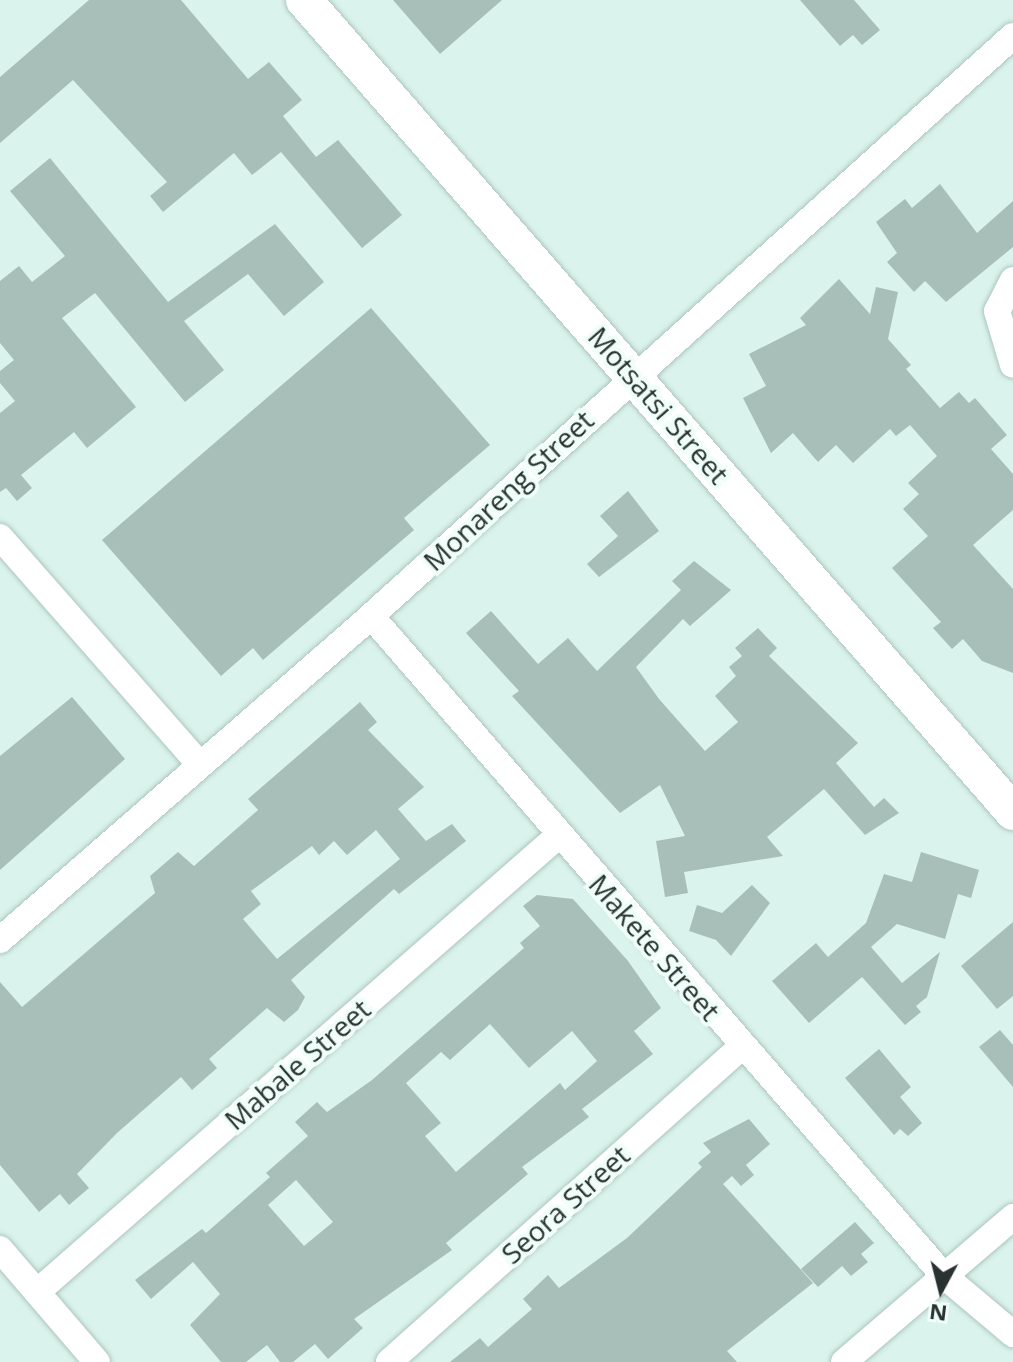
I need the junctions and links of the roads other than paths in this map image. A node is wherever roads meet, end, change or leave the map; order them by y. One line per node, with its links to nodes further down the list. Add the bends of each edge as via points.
1 (304, 0): 5 (street, Motsatsi Street)
2 (1013, 36): 5 (street, Monareng Street)
3 (1013, 280): 4 (street, via 997,311)
4 (1013, 365)
5 (634, 375): 7 (street, Monareng Street); 9 (street, Motsatsi Street)
6 (2, 544): 8 (street)
7 (371, 616): 8 (street, Monareng Street); 10 (street, Makete Street)
8 (200, 765): 11 (street, Monareng Street)
9 (1013, 812)
10 (558, 836): 12 (street, Makete Street); 16 (street, Mabale Street)
11 (0, 940)
12 (742, 1046): 15 (street, Makete Street); 19 (street, Seora Street)
13 (1013, 1217): 15 (street)
14 (0, 1249): 16 (street)
15 (943, 1275): 17 (street, Makete Street); 20 (street)
16 (37, 1292): 18 (street)
17 (1013, 1334)
18 (97, 1362)
19 (389, 1362)
20 (844, 1362)

